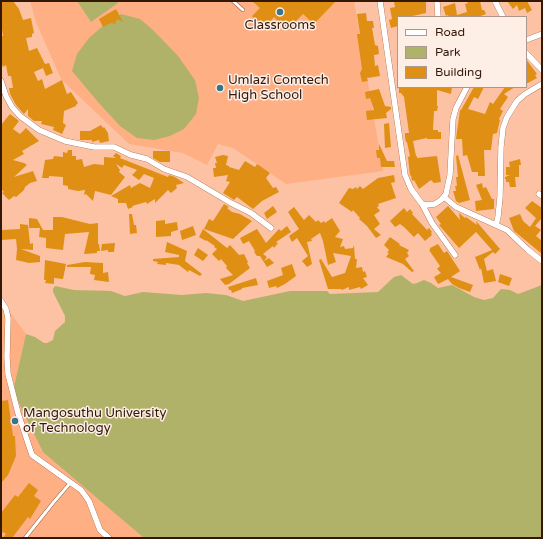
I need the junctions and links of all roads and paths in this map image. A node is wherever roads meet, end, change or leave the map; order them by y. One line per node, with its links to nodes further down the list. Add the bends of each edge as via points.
1 (233, 1): 5 (lane)
2 (380, 1): 16 (street, via 405,175)
3 (437, 1): 6 (street)
4 (495, 1): 7 (street)
5 (243, 10)
6 (438, 16)
7 (502, 16)
8 (542, 34): 9 (street)
9 (527, 40)
10 (527, 54): 11 (street)
11 (542, 70)
12 (1, 81): 18 (street, via 12,107 39,130 65,141 94,147 114,147 147,159 164,169 187,177 251,213)
13 (542, 84): 17 (street, via 517,101 503,128)
14 (466, 88): 15 (street, via 453,119 450,176)
15 (444, 197): 16 (street, via 435,204); 17 (street, via 456,207)
16 (422, 204): 19 (street)
17 (496, 225): 20 (street, via 507,230)
18 (271, 228)
19 (455, 255)
20 (542, 261)
21 (1, 301): 22 (street, via 8,318 8,374 32,455)
22 (71, 482): 23 (lane); 24 (street, via 89,501 100,530)
23 (25, 538)
24 (108, 538)

